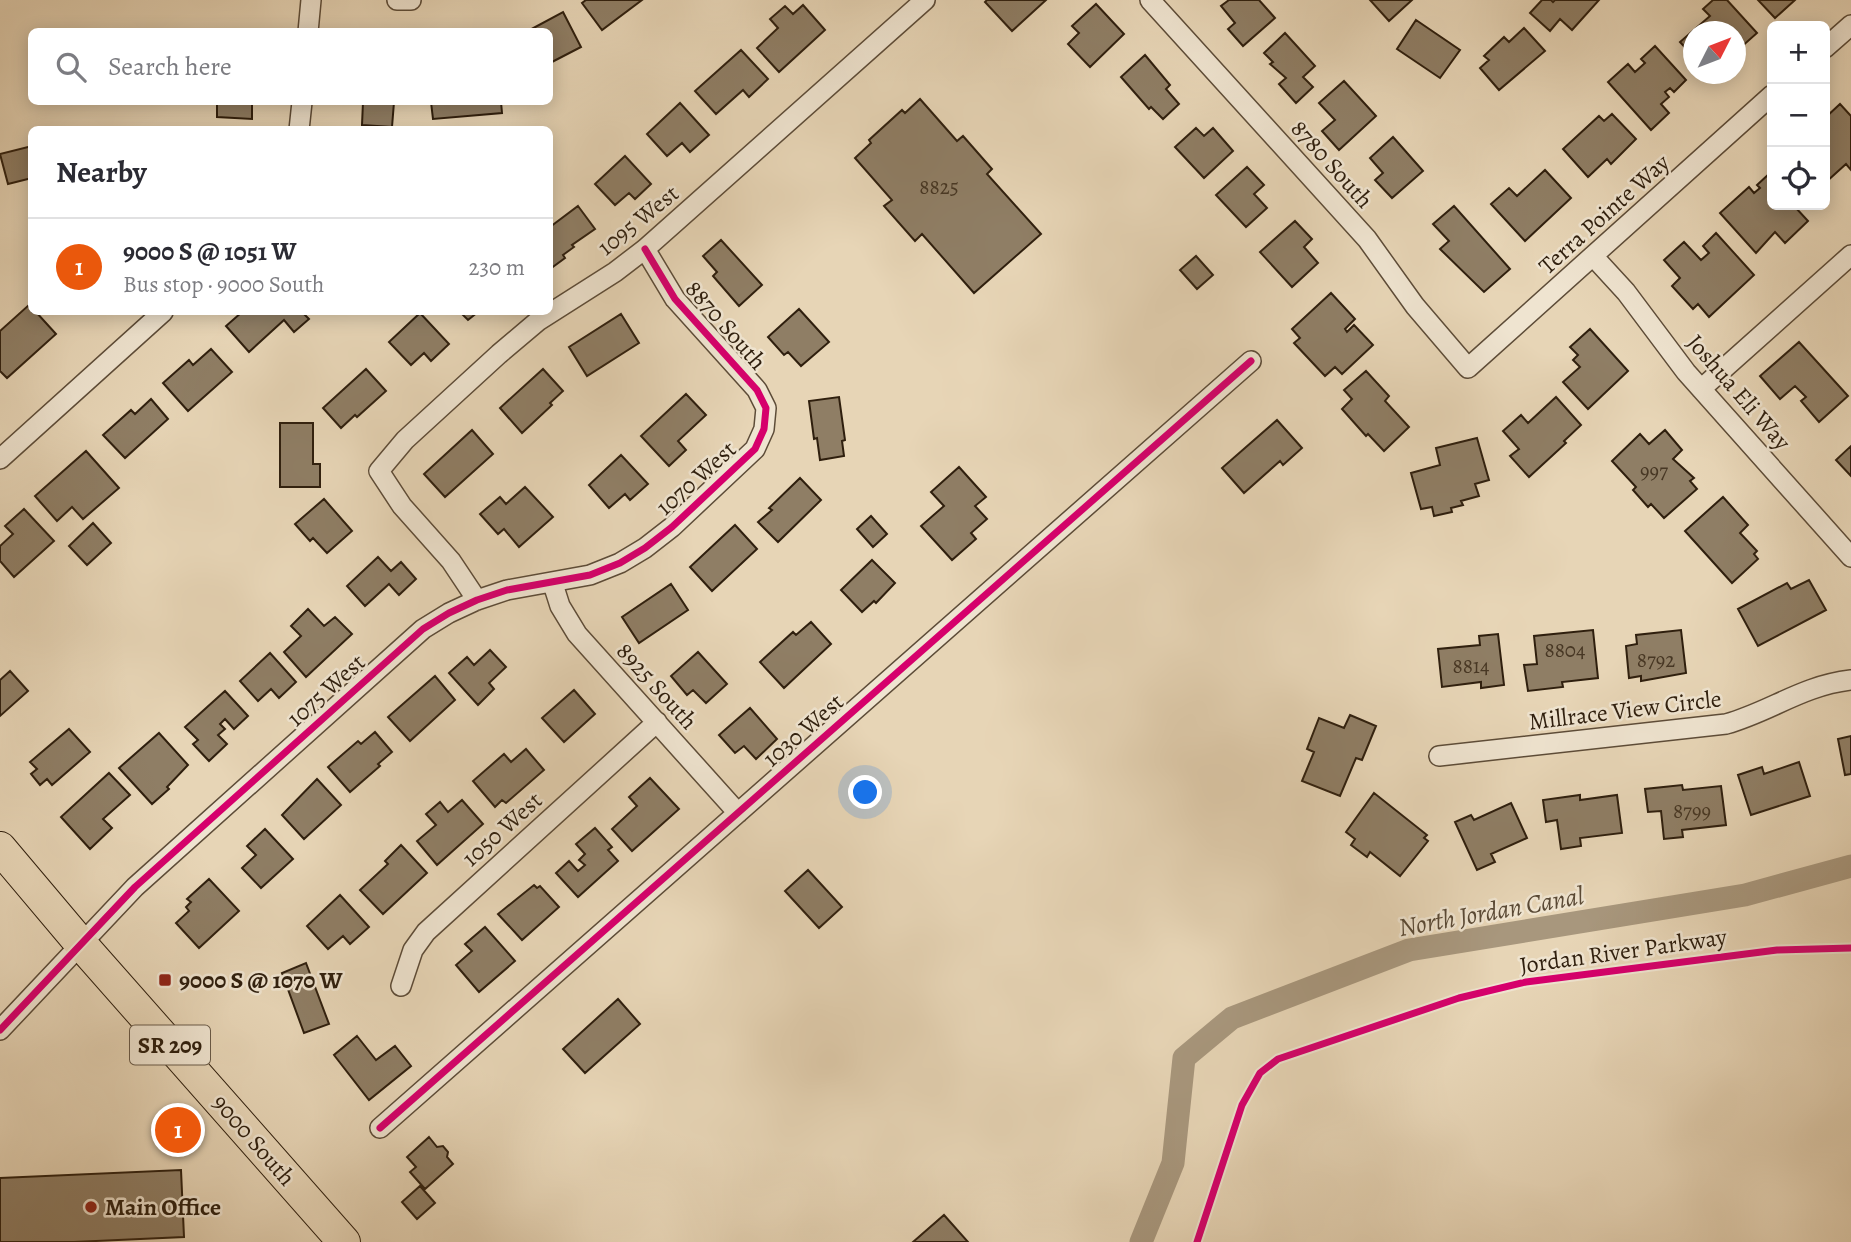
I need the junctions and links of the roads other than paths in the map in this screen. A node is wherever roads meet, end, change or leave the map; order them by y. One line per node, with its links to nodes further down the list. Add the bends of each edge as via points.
1 (311, 0): 7 (street)
2 (397, 0): 3 (street)
3 (411, 0)
4 (925, 0): 12 (street, 1095 West)
5 (1150, 0): 19 (street, 8780 South, via 1367,239 1415,306)
6 (1851, 25): 8 (street)
7 (308, 28)
8 (1830, 44)
9 (1767, 99): 14 (street, Terra Pointe Way)
10 (302, 105): 11 (street)
11 (299, 126)
12 (645, 249): 15 (street, 1095 West); 21 (street, 8870 South, via 675,299 757,390 765,408)
13 (1851, 255): 20 (street)
14 (1593, 256): 19 (street, Terra Pointe Way); 20 (street, Joshua Eli Way)
15 (553, 311)
16 (160, 315): 22 (street)
17 (547, 315): 26 (street, 1095 West, via 405,440 380,471)
18 (1251, 361): 30 (street, 1030 West)
19 (1468, 368)
20 (1701, 389): 24 (street, Joshua Eli Way)
21 (764, 429): 23 (street, 1070 West, via 755,449 739,466)
22 (0, 459)
23 (645, 548): 25 (street, 1075 West, via 590,575)
24 (1851, 557)
25 (553, 584): 26 (street, 1075 West, via 507,590); 28 (street, 8925 South, via 577,634)
26 (477, 600): 32 (street, 1075 West, via 415,635 135,887)
27 (1851, 680): 29 (street, Millrace View Circle, via 1815,686 1726,724)
28 (657, 722): 30 (street, 8925 South); 33 (street, 1050 West, via 426,932 413,950)
29 (1439, 756)
30 (738, 813): 35 (street, 1030 West)
31 (0, 848): 32 (main road, 9000 South / SR 209)
32 (81, 944): 34 (street, 1075 West); 36 (main road, 9000 South / SR 209)
33 (401, 986)
34 (0, 1030)
35 (380, 1128)
36 (344, 1242)

